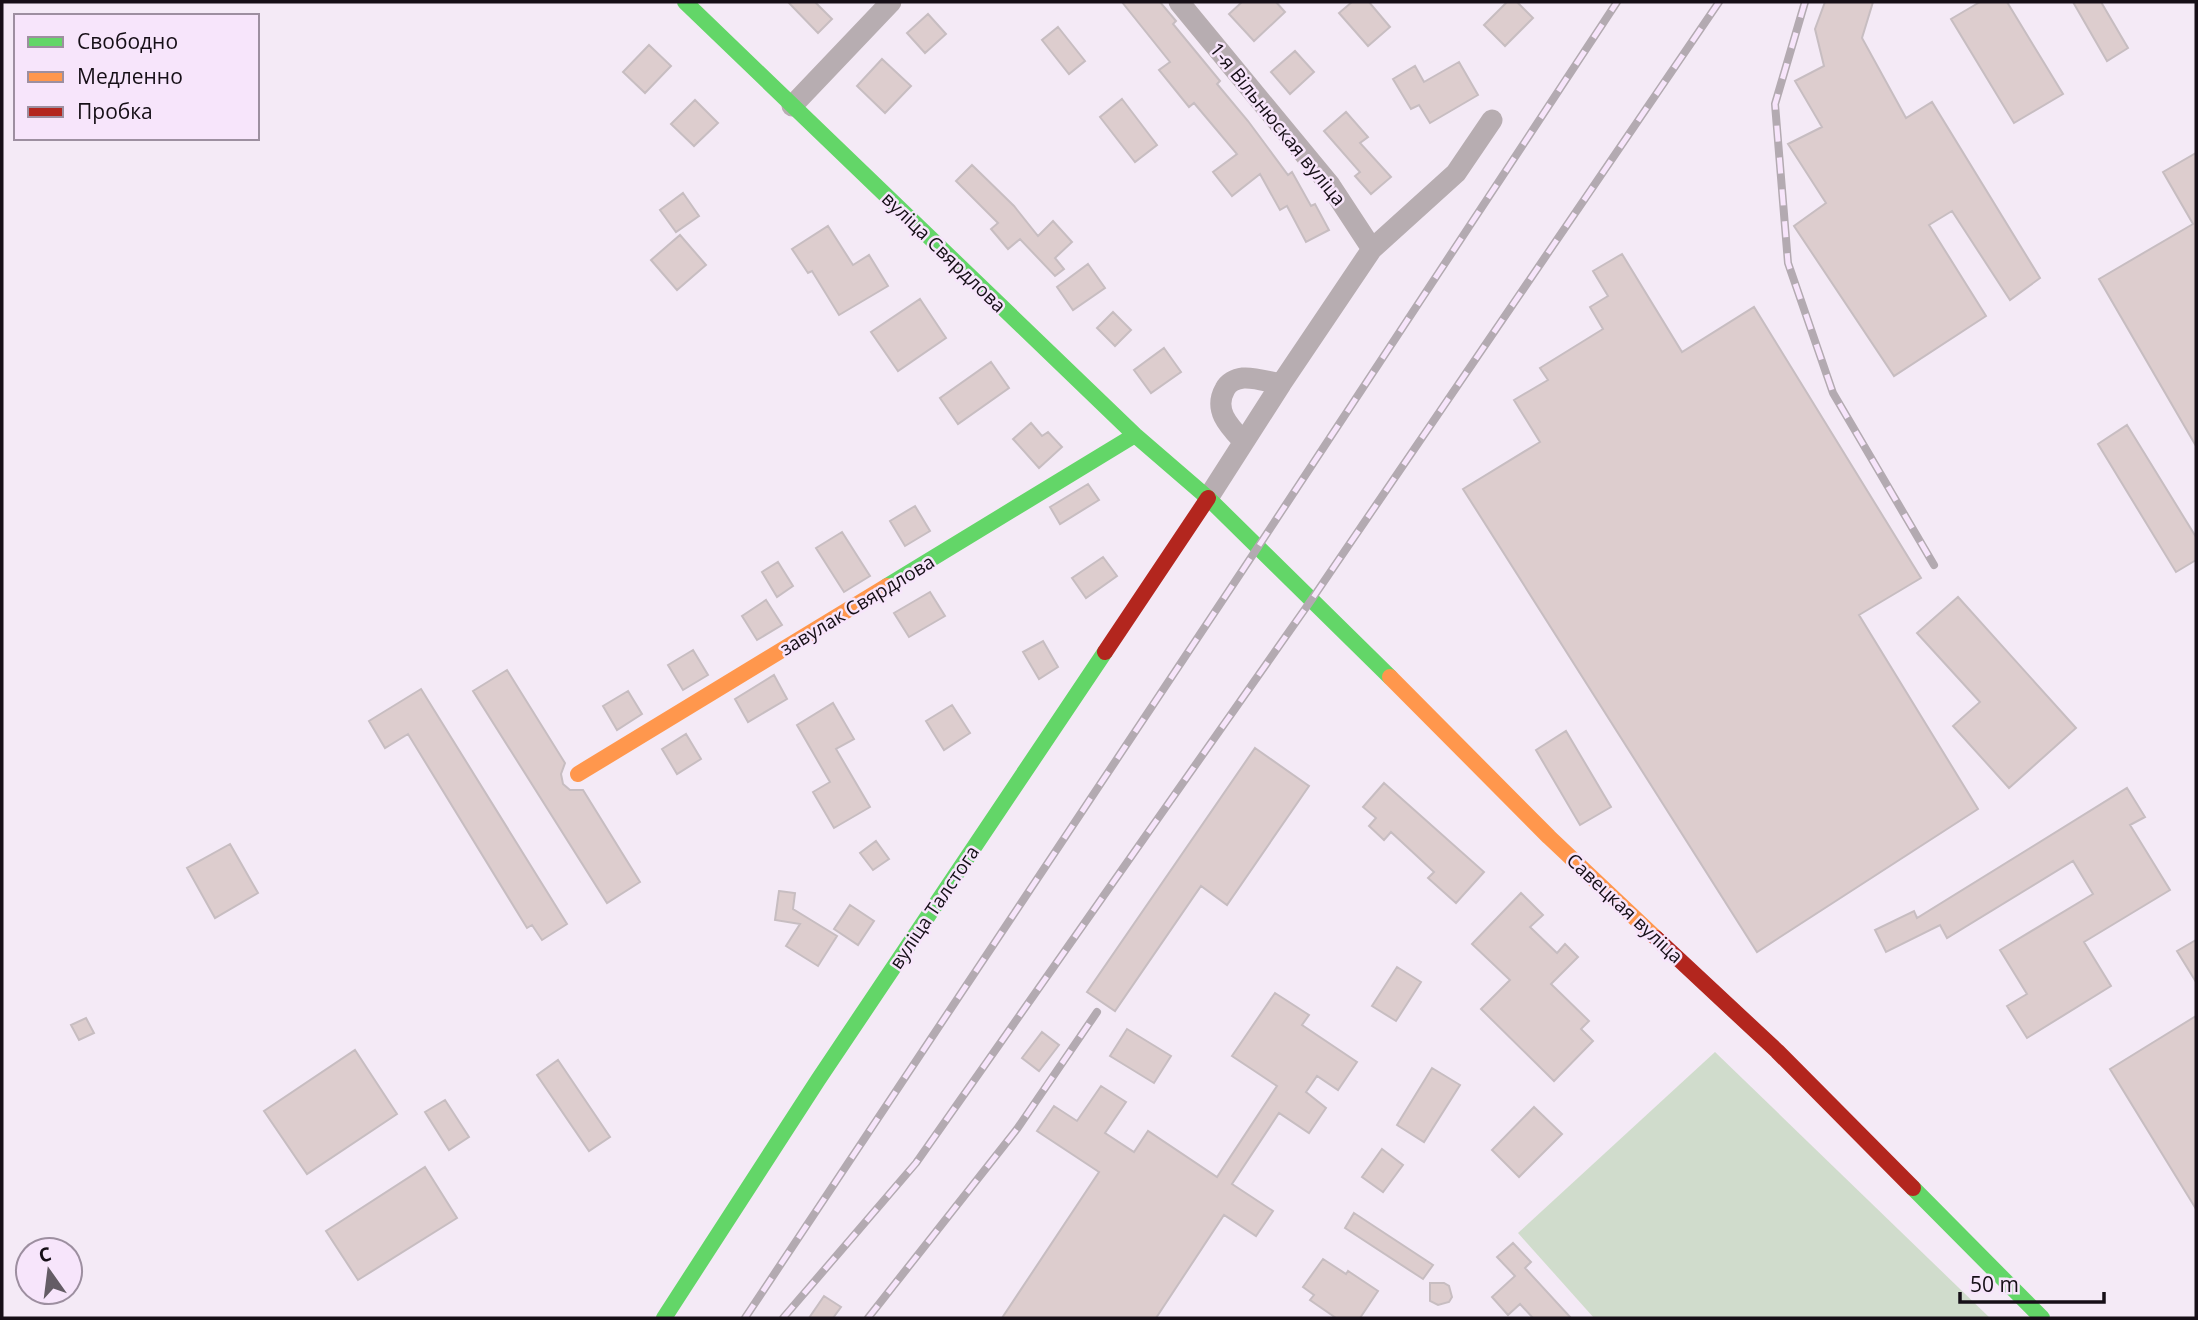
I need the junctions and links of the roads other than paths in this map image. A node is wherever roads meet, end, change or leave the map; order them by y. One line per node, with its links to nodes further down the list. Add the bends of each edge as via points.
1 (685, 2): 4 (main road, вуліца Свярдлова)
2 (891, 2): 4 (street)
3 (1179, 2): 6 (street, 1-я Вільнюская вуліца, via 1330,185)
4 (792, 106): 8 (main road, вуліца Свярдлова)
5 (1492, 120): 6 (street, via 1456,173)
6 (1372, 248): 7 (street)
7 (1281, 384): 9 (street); 9 (street, via 1241,378 1228,384 1220,397 1220,410)
8 (1135, 435): 10 (main road, вуліца Свярдлова); 11 (main road, завулак Свярдлова)
9 (1243, 441): 10 (street)
10 (1208, 498): 12 (main road, вуліца Талстога); 13 (main road, Савецкая вуліца, via 1556,844 1777,1051)
11 (578, 774)
12 (664, 1318)
13 (2042, 1318)

